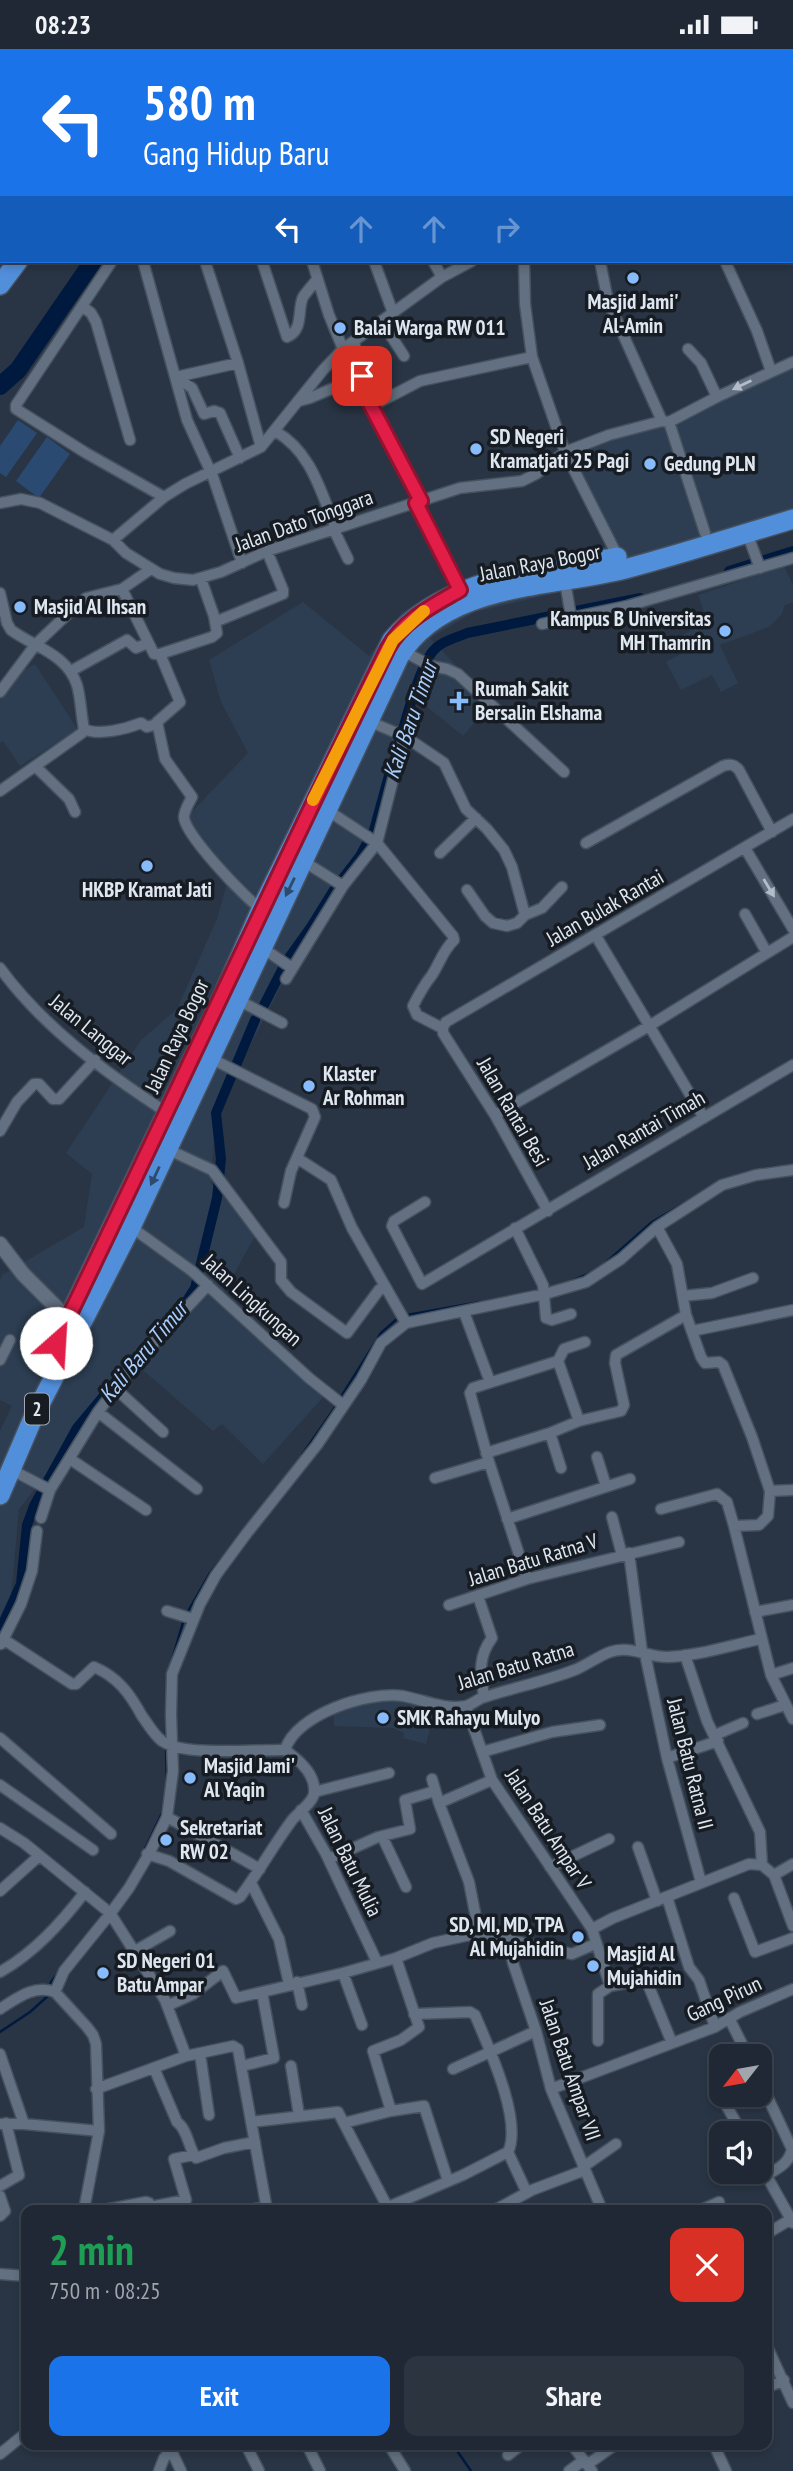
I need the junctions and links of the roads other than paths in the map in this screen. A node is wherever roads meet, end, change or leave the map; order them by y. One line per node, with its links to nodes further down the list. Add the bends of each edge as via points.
1 (16, 263): 15 (highway)
2 (111, 263): 16 (street)
3 (144, 263): 28 (street)
4 (206, 263): 25 (street)
5 (263, 263): 14 (street, via 287,337 295,333 303,297)
6 (313, 263): 14 (street)
7 (375, 263): 17 (street)
8 (434, 263): 13 (street)
9 (468, 263): 13 (street)
10 (524, 263): 23 (street)
11 (600, 263): 32 (street, via 608,301)
12 (726, 263): 26 (street)
13 (442, 277): 17 (street)
14 (317, 279): 20 (street)
15 (0, 285)
16 (82, 306): 34 (street, via 96,322); 39 (street, via 16,409)
17 (393, 313): 18 (street)
18 (382, 323): 19 (street); 22 (street)
19 (354, 342): 20 (street); 27 (street)
20 (343, 349): 30 (street)
21 (688, 349): 29 (street, via 701,363)
22 (404, 356)
23 (532, 357): 31 (street, via 420,381); 36 (street)
24 (793, 362): 26 (street, Jalan Dato Tonggara)
25 (237, 363): 28 (street); 35 (street)
26 (771, 371): 29 (street, Jalan Dato Tonggara, one-way to 29)
27 (362, 376): 30 (street); 31 (street)
28 (176, 377): 37 (street, via 192,388 204,414 220,413); 38 (street, via 187,420)
29 (717, 397): 32 (street, Jalan Dato Tonggara)
30 (299, 401): 33 (street)
31 (372, 406): 40 (street)
32 (665, 422): 36 (street, Jalan Dato Tonggara); 46 (street)
33 (275, 431): 35 (street); 45 (street, via 297,446 309,462)
34 (130, 440)
35 (261, 447): 37 (street)
36 (565, 451): 40 (street, Jalan Dato Tonggara, via 522,481 460,488); 49 (street)
37 (240, 458): 38 (street)
38 (211, 472): 39 (street); 52 (street)
39 (164, 497): 47 (street)
40 (418, 502): 45 (street, Jalan Dato Tonggara); 58 (street)
41 (0, 503): 47 (street, Jalan Dato Tonggara, via 32,500)
42 (793, 505): 44 (highway, Jalan Raya Bogor / 2)
43 (793, 519): 44 (highway, Jalan Raya Bogor / 2)
44 (754, 526): 46 (highway, Jalan Raya Bogor / 2); 53 (street); 56 (highway, Jalan Raya Bogor / 2, via 623,569)
45 (335, 530): 48 (street, Jalan Dato Tonggara); 51 (street)
46 (705, 533): 49 (highway, Jalan Raya Bogor / 2)
47 (113, 540): 54 (street, Jalan Dato Tonggara)
48 (267, 551): 52 (street, Jalan Dato Tonggara); 61 (street, via 283,594)
49 (618, 557): 58 (highway, Jalan Raya Bogor / 2)
50 (793, 558): 53 (street)
51 (348, 559)
52 (242, 563): 55 (street, Jalan Dato Tonggara)
53 (758, 564): 60 (street, via 627,605)
54 (151, 569): 55 (street, Jalan Dato Tonggara, via 174,578); 57 (street)
55 (201, 579): 61 (street)
56 (565, 581): 60 (street); 66 (highway, Jalan Raya Bogor / 2, via 463,604 425,627)
57 (122, 589): 63 (street); 64 (street, via 80,602)
58 (460, 590): 89 (highway, Jalan Raya Bogor / 2, via 417,617 393,640)
59 (0, 593): 64 (street, via 10,629)
60 (571, 613): 62 (street)
61 (215, 622): 65 (street, via 214,636)
62 (542, 624)
63 (148, 643): 65 (street, via 155,655); 67 (street, via 136,648 127,640)
64 (36, 644): 67 (street); 68 (street)
65 (160, 654): 70 (street, via 180,702)
66 (409, 655): 69 (highway, Jalan Raya Bogor / 2); 74 (street, via 458,674)
67 (71, 671): 71 (street)
68 (0, 692)
69 (368, 721): 72 (street); 76 (highway, Jalan Raya Bogor / 2)
70 (157, 722): 71 (street, via 93,734); 89 (street, via 165,759 192,797 185,823 198,843)
71 (83, 729): 73 (street)
72 (400, 734): 78 (street, via 444,763 461,802); 81 (street)
73 (35, 766): 75 (street); 77 (street, via 69,799)
74 (564, 772)
75 (0, 791)
76 (327, 810): 81 (street); 85 (highway, Jalan Raya Bogor / 2)
77 (75, 813)
78 (476, 818): 84 (street); 91 (street, via 508,857)
79 (793, 819): 80 (street, Jalan Bulak Rantai)
80 (772, 832): 82 (street, via 739,770 731,765); 83 (street, Jalan Bulak Rantai)
81 (372, 839): 86 (street); 104 (street, via 454,940 413,1006 417,1016)
82 (586, 843)
83 (745, 848): 92 (street, one-way to 92); 93 (street, Jalan Bulak Rantai)
84 (440, 853)
85 (303, 862): 86 (street); 95 (highway, Jalan Raya Bogor / 2, one-way to 95)
86 (340, 884): 98 (street)
87 (562, 887): 91 (street, via 542,908)
88 (467, 890): 91 (street, via 485,916 498,925 512,925)
89 (261, 909): 99 (highway, Jalan Raya Bogor / 2)
90 (745, 914): 96 (street)
91 (525, 915)
92 (793, 929)
93 (596, 936): 103 (street); 104 (street, Jalan Bulak Rantai, via 446,1022)
94 (793, 937): 96 (street)
95 (261, 947): 98 (street); 99 (highway, Jalan Raya Bogor / 2)
96 (767, 953): 103 (street)
97 (0, 968): 106 (street, Jalan Langgar, via 45,1021)
98 (292, 968): 100 (street)
99 (238, 978): 101 (highway, Jalan Raya Bogor / 2)
100 (286, 979)
101 (229, 1003): 102 (street); 105 (highway, Jalan Raya Bogor / 2); 108 (highway, Jalan Raya Bogor / 2)
102 (282, 1023)
103 (649, 1026): 109 (street); 110 (street)
104 (443, 1030): 109 (street, Jalan Rantai Besi)
105 (212, 1058): 112 (highway, Jalan Raya Bogor / 2); 113 (street, via 312,1109 315,1117)
106 (95, 1061): 108 (street, Jalan Langgar); 111 (street, via 59,1099 33,1084)
107 (793, 1065): 110 (street, Jalan Rantai Timah)
108 (166, 1112): 131 (highway, Jalan Raya Bogor / 2)
109 (495, 1115): 117 (street, Jalan Rantai Besi)
110 (704, 1118): 117 (street, Jalan Rantai Timah)
111 (0, 1131)
112 (167, 1149): 118 (highway, Jalan Raya Bogor / 2, one-way to 118); 124 (street, via 212,1170 281,1262 281,1280 347,1333)
113 (297, 1158): 116 (street); 124 (street, via 331,1180)
114 (793, 1170): 119 (street, via 722,1185)
115 (425, 1202): 120 (street, Jalan Rantai Timah, via 392,1226 422,1284)
116 (284, 1203)
117 (548, 1211): 120 (street, Jalan Rantai Timah)
118 (131, 1227): 123 (street, Jalan Lingkungan); 131 (highway, Jalan Raya Bogor / 2)
119 (657, 1227): 125 (street, via 586,1282); 126 (street, via 677,1264)
120 (515, 1228): 125 (street)
121 (0, 1244): 131 (street)
122 (753, 1278): 126 (street, via 712,1293)
123 (207, 1284): 139 (street); 140 (street, Jalan Lingkungan)
124 (385, 1286): 132 (street)
125 (545, 1290): 128 (street); 129 (street, via 549,1321)
126 (683, 1296): 130 (street)
127 (793, 1310): 133 (street)
128 (464, 1312): 132 (street); 138 (street)
129 (571, 1314)
130 (687, 1315): 133 (street); 142 (street, via 615,1359 623,1409)
131 (73, 1323): 148 (highway, Jalan Raya Bogor / 2)
132 (406, 1323): 140 (street, via 381,1343 361,1380)
133 (692, 1331): 156 (street, via 705,1363 723,1365)
134 (10, 1340): 136 (street)
135 (585, 1342): 137 (street, via 564,1349)
136 (0, 1360)
137 (558, 1361): 138 (street); 142 (street)
138 (490, 1383): 145 (street, via 470,1393)
139 (116, 1389): 141 (street); 143 (street)
140 (340, 1403): 173 (street, via 317,1445)
141 (98, 1412): 147 (street); 154 (street)
142 (579, 1421): 144 (street)
143 (163, 1432)
144 (550, 1433): 145 (street); 149 (street)
145 (487, 1457): 150 (street); 162 (street)
146 (597, 1457): 152 (street)
147 (70, 1459): 153 (street); 159 (street)
148 (5, 1464): 153 (street); 157 (highway, Jalan Raya Bogor / 2)
149 (561, 1468)
150 (435, 1478)
151 (630, 1479): 152 (street)
152 (606, 1486): 162 (street)
153 (45, 1487): 161 (street)
154 (197, 1489)
155 (793, 1490): 156 (street)
156 (770, 1491): 163 (street, via 765,1521)
157 (0, 1495)
158 (661, 1509): 163 (street, via 717,1494 727,1502)
159 (146, 1510)
160 (612, 1517): 166 (street)
161 (41, 1518)
162 (508, 1519): 167 (street)
163 (734, 1526): 172 (street)
164 (37, 1531): 175 (street, via 32,1571)
165 (680, 1542): 166 (street, Jalan Batu Ratna V)
166 (625, 1554): 167 (street, Jalan Batu Ratna V); 176 (street, Jalan Batu Ratna V)
167 (527, 1579): 168 (street, Jalan Batu Ratna V)
168 (478, 1596): 169 (street, Jalan Batu Ratna V); 180 (street, via 492,1638 480,1665)
169 (449, 1605)
170 (793, 1605): 172 (street)
171 (167, 1611): 173 (street)
172 (755, 1612): 174 (street)
173 (188, 1618): 189 (street, via 172,1674)
174 (761, 1639): 177 (street, Jalan Batu Ratna); 179 (street)
175 (1, 1642): 189 (street, via 72,1683 94,1667 117,1679)
176 (644, 1653): 177 (street, Jalan Batu Ratna); 180 (street, Jalan Batu Ratna, via 610,1652 537,1684); 192 (street, Jalan Batu Ratna II)
177 (685, 1654): 188 (street, via 703,1713)
178 (793, 1668): 179 (street)
179 (771, 1675): 181 (street)
180 (484, 1697): 182 (street, Jalan Batu Ratna)
181 (785, 1705): 183 (street); 184 (street)
182 (466, 1706): 190 (street, Jalan Batu Ratna, via 436,1705 401,1696 354,1700 299,1729 288,1738); 191 (street, Jalan Batu Ampar V)
183 (757, 1714)
184 (793, 1719)
185 (743, 1723): 188 (street)
186 (600, 1725): 191 (street)
187 (0, 1738): 202 (street)
188 (716, 1738): 192 (street); 214 (street, via 760,1832)
189 (168, 1744): 190 (street, via 203,1751); 201 (street, via 171,1794)
190 (285, 1749): 198 (street, Jalan Batu Mulia, via 309,1774)
191 (482, 1752): 195 (street, Jalan Batu Ampar V)
192 (667, 1758): 218 (street, Jalan Batu Ratna II)
193 (389, 1773): 198 (street)
194 (432, 1779): 197 (street)
195 (492, 1780): 199 (street); 215 (street, Jalan Batu Ampar V)
196 (0, 1785): 207 (street)
197 (435, 1791): 199 (street); 205 (street, via 405,1800 410,1829)
198 (314, 1792): 200 (street, Jalan Batu Mulia)
199 (439, 1803): 229 (street, via 469,1882)
200 (301, 1810): 212 (street, Jalan Batu Mulia); 216 (street)
201 (167, 1817): 210 (street); 216 (street)
202 (94, 1821): 204 (street); 207 (street)
203 (0, 1828): 211 (street)
204 (111, 1834)
205 (382, 1836): 212 (street); 220 (street)
206 (609, 1839): 215 (street)
207 (81, 1841): 209 (street)
208 (638, 1847): 224 (street)
209 (93, 1850)
210 (148, 1854): 219 (street, via 236,1899); 225 (street)
211 (39, 1856): 221 (street); 222 (street)
212 (329, 1859): 235 (street, Jalan Batu Mulia)
213 (793, 1864): 217 (street)
214 (762, 1865): 217 (street); 218 (street, via 750,1864)
215 (550, 1867): 227 (street, Jalan Batu Ampar V)
216 (260, 1869): 219 (street)
217 (774, 1875): 226 (street)
218 (701, 1882): 224 (street)
219 (251, 1883): 238 (street, via 279,1939)
220 (406, 1887)
221 (0, 1891)
222 (85, 1892): 225 (street); 236 (street, via 44,1939)
223 (734, 1898): 230 (street, via 755,1952)
224 (662, 1899): 227 (street); 249 (street)
225 (110, 1914): 233 (street); 241 (street)
226 (793, 1926)
227 (592, 1930): 232 (street, Jalan Batu Ampar V)
228 (170, 1931): 233 (street)
229 (479, 1933): 231 (street); 234 (street, via 433,1943)
230 (793, 1938)
231 (508, 1939): 232 (street, via 572,1954); 250 (street, Jalan Batu Ampar VII)
232 (596, 1944): 239 (street, Jalan Batu Ampar V)
233 (135, 1951): 244 (street)
234 (396, 1958): 235 (street); 246 (street)
235 (377, 1962): 237 (street)
236 (0, 1972)
237 (343, 1973): 238 (street); 248 (street)
238 (293, 1983): 242 (street); 243 (street)
239 (610, 1986): 251 (street, via 598,1994); 252 (street, via 647,1982)
240 (793, 1989): 247 (street, Gang Pirun)
241 (51, 1991): 245 (street, via 41,1988 21,1995); 262 (street, via 93,2035)
242 (262, 1992): 244 (street, via 235,1998 223,1971 193,1994); 258 (street, via 274,2058)
243 (302, 2005)
244 (167, 2006): 257 (street)
245 (0, 2009)
246 (414, 2014): 255 (street, via 470,2011); 265 (street, via 418,2029 373,2052)
247 (729, 2018): 249 (street, Gang Pirun); 253 (street)
248 (362, 2025)
249 (715, 2027): 252 (street, Gang Pirun)
250 (536, 2031): 255 (street); 263 (street, Jalan Batu Ampar VII)
251 (598, 2041)
252 (672, 2043): 263 (street, Gang Pirun)
253 (742, 2044)
254 (200, 2053): 257 (street); 258 (street, via 233,2046); 266 (street)
255 (492, 2053): 261 (street); 275 (street, via 508,2106)
256 (0, 2054): 271 (street)
257 (186, 2056): 260 (street)
258 (242, 2066): 268 (street)
259 (291, 2066): 267 (street)
260 (154, 2068): 262 (street); 276 (street)
261 (453, 2069)
262 (96, 2089): 272 (street)
263 (551, 2089): 277 (street, Jalan Batu Ampar VII)
264 (772, 2106): 278 (street, via 792,2149 785,2164)
265 (391, 2111): 269 (street); 279 (street, via 424,2106)
266 (209, 2115)
267 (299, 2115): 268 (street); 269 (street, via 334,2111)
268 (251, 2122): 273 (street)
269 (344, 2123): 290 (street)
270 (3, 2124): 271 (street); 281 (street, via 19,2175)
271 (24, 2124): 272 (street)
272 (99, 2131): 285 (street)
273 (255, 2142): 276 (street, via 199,2158); 289 (street)
274 (616, 2144): 277 (street)
275 (508, 2152): 279 (street); 282 (street)
276 (193, 2155): 288 (street, via 174,2159 186,2200)
277 (584, 2169): 282 (street); 293 (street, Jalan Batu Ampar VII)
278 (772, 2172)
279 (448, 2181): 291 (street)
280 (771, 2184): 296 (street)
281 (0, 2186)
282 (527, 2193): 292 (street)
283 (0, 2196): 295 (street, via 5,2211)
284 (719, 2202): 294 (street)
285 (85, 2205)
286 (130, 2205): 287 (street)
287 (148, 2205)
288 (166, 2205)
289 (266, 2205)
290 (386, 2205)
291 (397, 2205)
292 (504, 2205)
293 (600, 2205)
294 (712, 2205)
295 (0, 2216)
296 (792, 2221): 297 (street)
297 (772, 2231)
298 (0, 2274): 299 (street)
299 (21, 2276)
300 (772, 2356): 301 (street)
301 (784, 2380): 302 (street); 303 (street)
302 (772, 2385)
303 (793, 2403)
304 (21, 2437): 314 (street)
305 (171, 2450): 317 (street)
306 (175, 2450): 318 (street)
307 (248, 2450): 319 (street)
308 (310, 2450): 320 (street)
309 (392, 2450): 321 (street)
310 (514, 2450): 315 (street)
311 (576, 2450): 316 (street)
312 (608, 2450): 316 (street)
313 (716, 2450): 323 (street)
314 (0, 2454)
315 (508, 2455)
316 (588, 2465): 322 (street)
317 (159, 2471)
318 (181, 2471)
319 (259, 2471)
320 (320, 2471)
321 (405, 2471)
322 (569, 2471)
323 (726, 2471)

